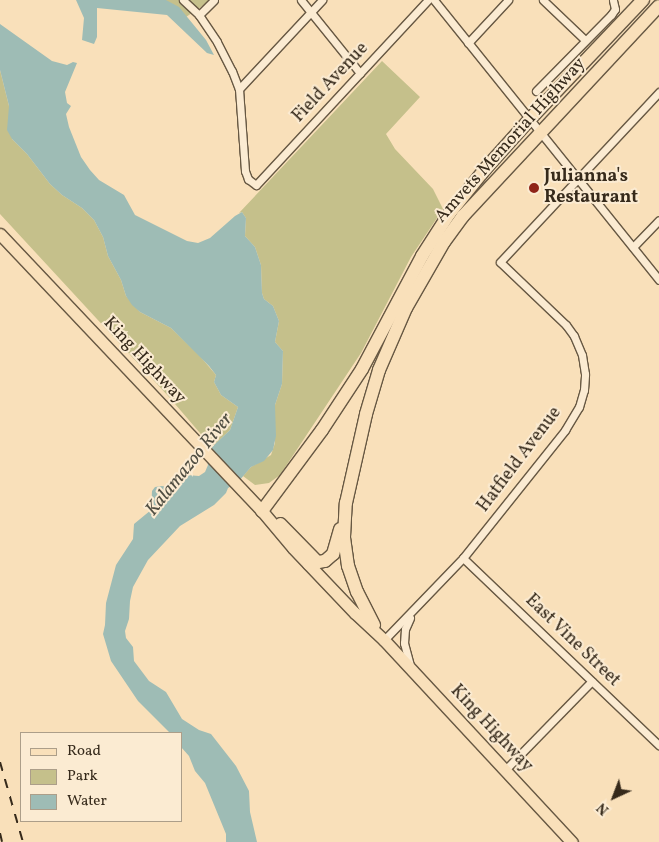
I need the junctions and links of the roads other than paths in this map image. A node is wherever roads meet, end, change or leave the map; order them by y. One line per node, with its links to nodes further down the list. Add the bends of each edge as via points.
1 (183, 0): 13 (street)
2 (214, 0): 13 (street)
3 (301, 0): 12 (street)
4 (322, 0): 12 (street)
5 (428, 0): 16 (street, Field Avenue)
6 (434, 0): 15 (street)
7 (508, 0): 15 (street)
8 (543, 0): 14 (street)
9 (643, 0): 20 (highway, via 626,17 624,26 595,63)
10 (614, 1): 14 (street, via 611,15)
11 (659, 6): 20 (highway, Amvets Memorial Highway)
12 (311, 12): 16 (street); 17 (street)
13 (199, 15): 17 (street, via 225,56)
14 (585, 40): 18 (street)
15 (468, 43): 20 (street)
16 (360, 73): 17 (street, Field Avenue, via 256,185 245,171)
17 (239, 90)
18 (536, 91)
19 (659, 92): 21 (street)
20 (535, 125): 21 (street); 26 (highway, Amvets Memorial Highway, via 463,216 426,272 388,348 366,414); 27 (highway, Amvets Memorial Highway, via 486,168 434,236 362,369)
21 (577, 180): 24 (street); 28 (street, Hatfield Avenue, via 500,262 574,336 584,365 584,390 579,407 570,424)
22 (659, 220): 24 (street)
23 (0, 234): 27 (main road, King Highway)
24 (633, 248): 25 (street)
25 (659, 280)
26 (346, 503): 29 (highway, via 335,550 330,558); 31 (highway, Amvets Memorial Highway, via 344,537 348,566)
27 (262, 511): 29 (main road, King Highway)
28 (464, 558): 30 (street, Hatfield Avenue); 34 (street, East Vine Street)
29 (314, 564): 31 (main road, King Highway); 32 (main road, King Highway, via 355,613)
30 (412, 613): 32 (street, Hatfield Avenue); 33 (street, via 405,628 404,649)
31 (374, 625): 32 (main road, King Highway)
32 (384, 640): 33 (main road, King Highway)
33 (412, 670): 36 (main road, King Highway)
34 (592, 681): 35 (street, East Vine Street); 36 (street)
35 (659, 745)
36 (505, 770): 37 (main road, King Highway)
37 (572, 842)

